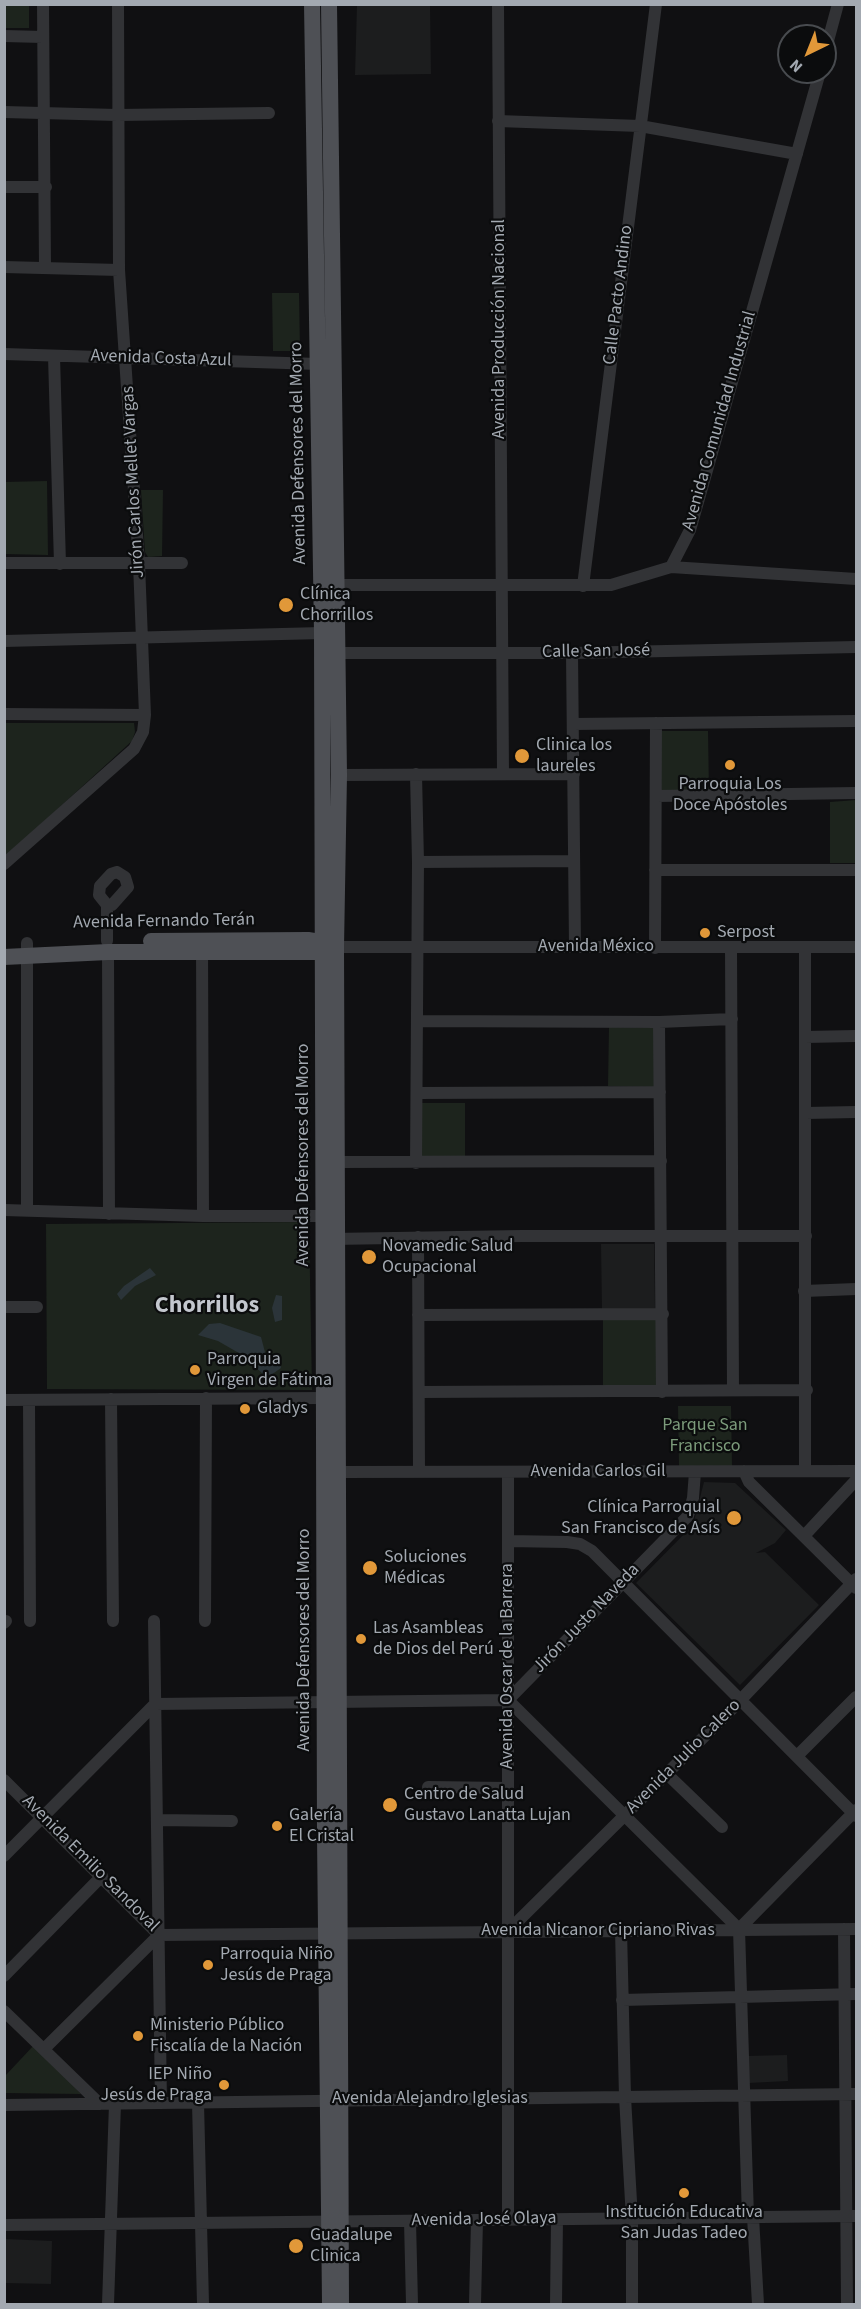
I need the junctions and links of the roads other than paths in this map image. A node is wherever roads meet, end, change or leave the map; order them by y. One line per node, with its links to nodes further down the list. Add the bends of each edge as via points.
1 (43, 4): 10 (street)
2 (118, 4): 15 (street, Jirón Carlos Mellet Vargas)
3 (312, 4): 27 (main road, Avenida Defensores del Morro)
4 (329, 4): 35 (main road, Avenida Defensores del Morro)
5 (498, 4): 16 (street, Avenida Producción Nacional)
6 (656, 4): 17 (street, Calle Pacto Andino)
7 (838, 4): 8 (street)
8 (833, 24)
9 (4, 36): 10 (street)
10 (43, 37): 13 (street)
11 (817, 84): 18 (street, Avenida Comunidad Industrial)
12 (4, 112): 13 (street)
13 (42, 113): 15 (street); 20 (street)
14 (269, 113): 15 (street)
15 (117, 115): 23 (street, Jirón Carlos Mellet Vargas)
16 (498, 121): 17 (street); 34 (street, Avenida Producción Nacional)
17 (640, 126): 18 (street); 36 (street, Calle Pacto Andino)
18 (797, 154): 32 (street, Avenida Comunidad Industrial, via 690,530)
19 (4, 187): 20 (street)
20 (46, 187): 22 (street)
21 (4, 267): 22 (street)
22 (45, 268): 23 (street)
23 (119, 270): 26 (street, Jirón Carlos Mellet Vargas)
24 (4, 354): 25 (street, Avenida Costa Azul)
25 (54, 356): 26 (street, Avenida Costa Azul); 30 (street)
26 (127, 358): 27 (street, Avenida Costa Azul); 31 (street, Jirón Carlos Mellet Vargas)
27 (318, 364): 35 (main road, Avenida Defensores del Morro)
28 (4, 563): 30 (street)
29 (182, 563): 31 (street)
30 (60, 564): 31 (street)
31 (139, 564): 38 (street, Jirón Carlos Mellet Vargas)
32 (671, 567): 33 (street); 36 (street, via 619,583)
33 (856, 579)
34 (502, 584): 35 (street); 36 (street); 42 (street, Avenida Producción Nacional)
35 (328, 585): 37 (main road, Avenida Defensores del Morro); 41 (main road, Avenida Defensores del Morro)
36 (583, 586)
37 (321, 633): 38 (street); 64 (main road, Avenida Defensores del Morro)
38 (141, 640): 39 (street); 45 (street, Jirón Carlos Mellet Vargas)
39 (4, 641)
40 (856, 647): 43 (street, Calle San José)
41 (336, 652): 42 (street, Calle San José); 52 (main road, Avenida Defensores del Morro)
42 (502, 653): 43 (street, Calle San José); 50 (street, Avenida Producción Nacional)
43 (572, 653): 48 (street)
44 (4, 714): 45 (street)
45 (144, 715): 57 (street, Jirón Carlos Mellet Vargas, via 143,732 134,749)
46 (856, 721): 47 (street)
47 (656, 723): 48 (street); 54 (street)
48 (573, 724): 51 (street)
49 (416, 774): 50 (street); 52 (street); 56 (street)
50 (503, 774): 51 (street)
51 (574, 774): 55 (street)
52 (339, 775): 64 (main road, Avenida Defensores del Morro)
53 (856, 793): 54 (street)
54 (657, 796): 58 (street)
55 (574, 861): 56 (street); 65 (street)
56 (418, 862): 69 (street)
57 (4, 864)
58 (655, 870): 59 (street); 70 (street)
59 (856, 870)
60 (107, 905): 62 (street)
61 (4, 945): 71 (main road, Avenida Fernando Terán)
62 (108, 946): 63 (main road, Avenida Fernando Terán); 71 (main road, Avenida Fernando Terán); 87 (street)
63 (202, 946): 64 (main road, Avenida Fernando Terán, via 315,952); 88 (street)
64 (329, 947): 69 (street, Avenida México); 83 (main road, Avenida Defensores del Morro); 89 (main road, Avenida Defensores del Morro)
65 (575, 947): 69 (street, Avenida México); 70 (street, Avenida México)
66 (731, 947): 67 (street, Avenida México); 70 (street, Avenida México); 73 (street)
67 (805, 947): 68 (street, Avenida México); 77 (street)
68 (856, 947)
69 (417, 948): 74 (street)
70 (655, 948)
71 (27, 949): 72 (main road, Avenida Fernando Terán); 86 (street)
72 (4, 957)
73 (732, 1019): 75 (street); 91 (street)
74 (418, 1022): 75 (street); 79 (street)
75 (659, 1022): 78 (street)
76 (856, 1036): 77 (street)
77 (805, 1037): 80 (street)
78 (660, 1092): 79 (street); 82 (street)
79 (417, 1093): 84 (street)
80 (805, 1112): 81 (street); 92 (street)
81 (856, 1112)
82 (661, 1161): 84 (street); 90 (street)
83 (339, 1162): 84 (street); 89 (main road, Avenida Defensores del Morro)
84 (416, 1163)
85 (4, 1210): 86 (street)
86 (27, 1210): 87 (street)
87 (109, 1214): 88 (street)
88 (203, 1216): 89 (street)
89 (332, 1216): 94 (main road, Avenida Defensores del Morro)
90 (661, 1236): 91 (street); 93 (street); 99 (street)
91 (732, 1236): 92 (street); 101 (street)
92 (806, 1236): 96 (street)
93 (418, 1237): 94 (street); 100 (street)
94 (331, 1239): 106 (main road, Avenida Defensores del Morro); 113 (main road, Avenida Defensores del Morro)
95 (856, 1289): 96 (street)
96 (804, 1292): 102 (street)
97 (4, 1307): 98 (street)
98 (37, 1307)
99 (663, 1314): 100 (street); 104 (street)
100 (418, 1315): 103 (street)
101 (734, 1390): 102 (street); 104 (street)
102 (807, 1390): 111 (street)
103 (419, 1392): 104 (street); 114 (street)
104 (663, 1392)
105 (206, 1398): 106 (street); 107 (street); 125 (street)
106 (324, 1398): 130 (main road, Avenida Defensores del Morro)
107 (111, 1399): 109 (street); 123 (street)
108 (4, 1400): 109 (street)
109 (29, 1400): 122 (street)
110 (744, 1471): 111 (street, Avenida Carlos Gil); 116 (street, Avenida Carlos Gil); 118 (street, via 749,1482)
111 (805, 1471): 112 (street, Avenida Carlos Gil)
112 (856, 1471)
113 (339, 1472): 114 (street, Avenida Carlos Gil); 130 (main road, Avenida Defensores del Morro)
114 (418, 1472): 115 (street, Avenida Carlos Gil)
115 (507, 1472): 116 (street, Avenida Carlos Gil); 119 (street, Avenida Oscar de la Barrera)
116 (695, 1472): 120 (street, Jirón Justo Naveda, via 688,1516)
117 (856, 1480): 118 (street)
118 (804, 1536): 121 (street)
119 (508, 1541): 120 (street, via 580,1544); 127 (street, Avenida Oscar de la Barrera)
120 (623, 1582): 127 (street, Jirón Justo Naveda); 128 (street)
121 (855, 1584): 128 (street, Avenida Julio Calero)
122 (30, 1621)
123 (113, 1621)
124 (154, 1621): 129 (street)
125 (205, 1621)
126 (856, 1697): 131 (street)
127 (508, 1700): 130 (street); 135 (street, Avenida Oscar de la Barrera); 137 (street)
128 (741, 1700): 131 (street); 132 (street, Avenida Julio Calero)
129 (155, 1704): 130 (street); 138 (street); 139 (street)
130 (332, 1704): 148 (main road, Avenida Defensores del Morro)
131 (797, 1756): 136 (street)
132 (667, 1774): 137 (street, Avenida Julio Calero); 141 (street)
133 (4, 1780): 138 (street, Avenida Emilio Sandoval)
134 (428, 1787): 135 (street)
135 (508, 1788): 147 (street, Avenida Oscar de la Barrera)
136 (855, 1813): 144 (street)
137 (625, 1816): 144 (street); 147 (street, Avenida Julio Calero)
138 (43, 1818): 142 (street); 143 (street, Avenida Emilio Sandoval)
139 (158, 1820): 140 (street); 149 (street)
140 (231, 1821)
141 (722, 1827)
142 (4, 1856)
143 (102, 1876): 149 (street, Avenida Emilio Sandoval); 150 (street)
144 (739, 1929): 145 (street, Avenida Nicanor Cipriano Rivas); 146 (street, Avenida Nicanor Cipriano Rivas); 152 (street)
145 (850, 1929): 151 (street)
146 (621, 1930): 147 (street, Avenida Nicanor Cipriano Rivas); 153 (street)
147 (508, 1931): 148 (street, Avenida Nicanor Cipriano Rivas); 159 (street, Avenida Oscar de la Barrera)
148 (333, 1934): 149 (street, Avenida Emilio Sandoval); 160 (main road, Avenida Defensores del Morro)
149 (159, 1935): 155 (street); 161 (street)
150 (4, 1976)
151 (851, 1994): 152 (street); 156 (street)
152 (741, 1997): 153 (street); 157 (street)
153 (622, 2000): 158 (street)
154 (4, 2010): 155 (street)
155 (44, 2049): 163 (street)
156 (850, 2094): 157 (street, Avenida Alejandro Iglesias); 166 (street)
157 (744, 2096): 158 (street, Avenida Alejandro Iglesias); 167 (street)
158 (625, 2097): 159 (street, Avenida Alejandro Iglesias); 168 (street)
159 (508, 2098): 160 (street, Avenida Alejandro Iglesias); 171 (street, Avenida Oscar de la Barrera)
160 (334, 2100): 162 (street, Avenida Alejandro Iglesias); 173 (main road, Avenida Defensores del Morro)
161 (161, 2103): 162 (street, Avenida Alejandro Iglesias); 164 (street, Avenida Alejandro Iglesias)
162 (198, 2103): 174 (street)
163 (100, 2104): 164 (street, Avenida Alejandro Iglesias); 165 (street, Avenida Alejandro Iglesias)
164 (115, 2104): 176 (street)
165 (4, 2105)
166 (851, 2216): 167 (street, Avenida José Olaya); 186 (street)
167 (751, 2217): 168 (street, Avenida José Olaya); 185 (street)
168 (632, 2218): 169 (street, Avenida José Olaya); 184 (street)
169 (557, 2219): 171 (street, Avenida José Olaya); 183 (street)
170 (477, 2220): 171 (street, Avenida José Olaya); 172 (street, Avenida José Olaya); 182 (street)
171 (508, 2220)
172 (411, 2221): 173 (street, Avenida José Olaya); 181 (street)
173 (335, 2222): 174 (street, Avenida José Olaya); 179 (main road, Avenida Defensores del Morro); 180 (main road, Avenida Defensores del Morro)
174 (201, 2224): 176 (street, Avenida José Olaya); 178 (street)
175 (4, 2225): 176 (street, Avenida José Olaya)
176 (112, 2225): 177 (street)
177 (108, 2304)
178 (203, 2304)
179 (330, 2304)
180 (341, 2304)
181 (412, 2304)
182 (475, 2304)
183 (556, 2304)
184 (632, 2304)
185 (758, 2304)
186 (847, 2304)

